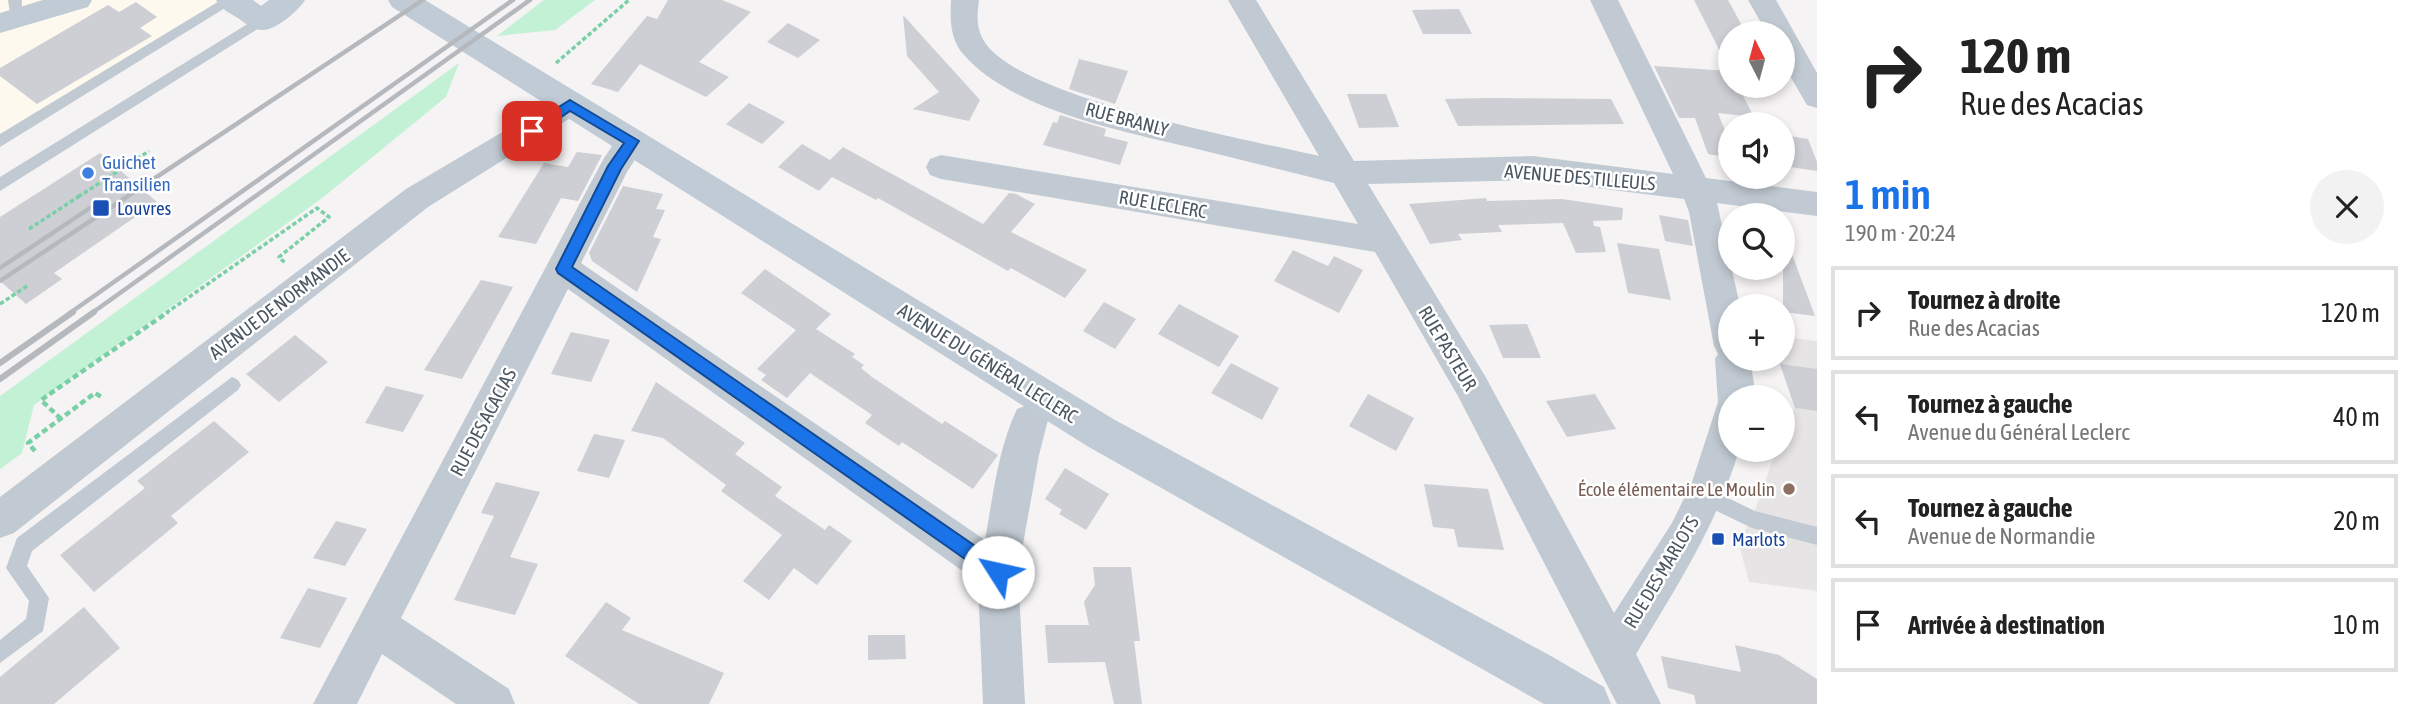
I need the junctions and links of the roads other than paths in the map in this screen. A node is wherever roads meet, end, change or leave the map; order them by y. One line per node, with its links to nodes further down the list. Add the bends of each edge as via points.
1 (77, 0): 9 (street)
2 (231, 0): 10 (street); 15 (lane)
3 (290, 0): 10 (street)
4 (403, 0): 14 (street, AVENUE DU GÉNÉRAL LECLERC)
5 (965, 0): 18 (street, RUE BRANLY, via 963,23 973,48 1000,72 1034,90 1108,117)
6 (1242, 0): 18 (street, RUE PASTEUR)
7 (1604, 0): 20 (street)
8 (1762, 0): 11 (street)
9 (10, 14)
10 (262, 20): 19 (lane)
11 (1774, 21)
12 (1796, 60): 13 (street)
13 (1817, 98)
14 (570, 105): 16 (street, AVENUE DU GÉNÉRAL LECLERC); 29 (street, AVENUE DE NORMANDIE, via 417,198)
15 (0, 141)
16 (632, 141): 23 (street, RUE DES ACACIAS); 38 (street, AVENUE DU GÉNÉRAL LECLERC, via 1101,433)
17 (942, 167): 22 (street, RUE LECLERC)
18 (1343, 173): 20 (street, AVENUE DES TILLEULS, via 1533,168); 22 (street, RUE PASTEUR)
19 (0, 185)
20 (1696, 187): 21 (street, AVENUE DES TILLEULS); 24 (street)
21 (1817, 204)
22 (1384, 241): 33 (street, RUE PASTEUR, via 1472,387)
23 (564, 269): 31 (street); 32 (street, RUE DES ACACIAS)
24 (1721, 294)
25 (232, 385): 34 (lane, via 24,545 16,568 39,598 36,624)
26 (1030, 420): 31 (street)
27 (1718, 453): 28 (street, RUE DES MARLOTS)
28 (1704, 496): 30 (lane, via 1752,519); 33 (street, RUE DES MARLOTS, via 1686,536)
29 (0, 520)
30 (1817, 536)
31 (998, 572): 37 (street)
32 (376, 626): 35 (street, RUE DES ACACIAS); 36 (street)
33 (1614, 651): 39 (street, RUE PASTEUR)
34 (0, 653)
35 (334, 704)
36 (494, 704)
37 (1004, 704)
38 (1587, 704)
39 (1640, 704)

